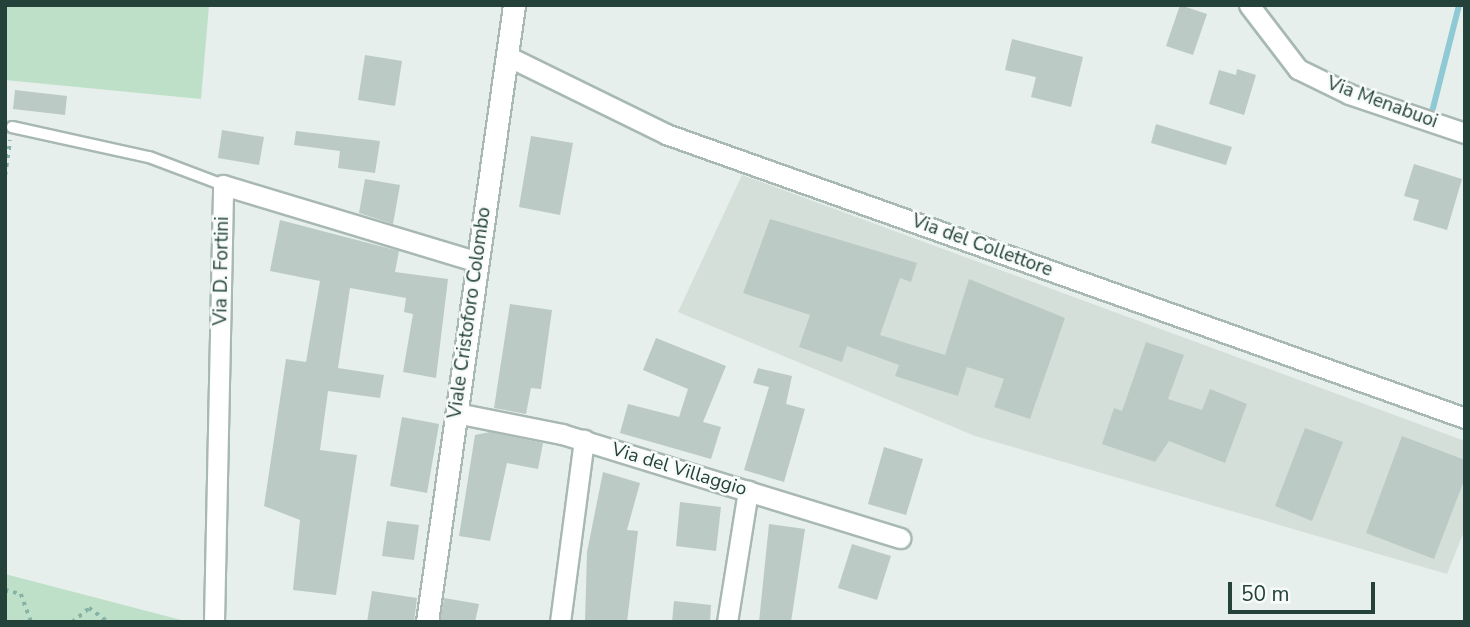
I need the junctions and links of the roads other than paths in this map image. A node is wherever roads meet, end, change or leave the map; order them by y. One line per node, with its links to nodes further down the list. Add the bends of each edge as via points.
1 (514, 5): 3 (street, Viale Cristoforo Colombo)
2 (1249, 5): 5 (street, Via Menabuoi, via 1298,69 1349,94)
3 (507, 56): 7 (street, Viale Cristoforo Colombo); 9 (street, Via del Collettore, via 666,134)
4 (12, 127): 6 (lane, via 149,157)
5 (1465, 133)
6 (223, 185): 7 (street, Via D. Fortini); 13 (street, Via D. Fortini)
7 (478, 262): 8 (street, Viale Cristoforo Colombo)
8 (456, 413): 10 (street, Via del Villaggio); 14 (street, Viale Cristoforo Colombo)
9 (1465, 418)
10 (584, 440): 11 (street, Via del Villaggio); 15 (street)
11 (748, 491): 12 (street, Via del Villaggio); 16 (street)
12 (900, 538)
13 (214, 622)
14 (426, 622)
15 (560, 622)
16 (727, 622)

